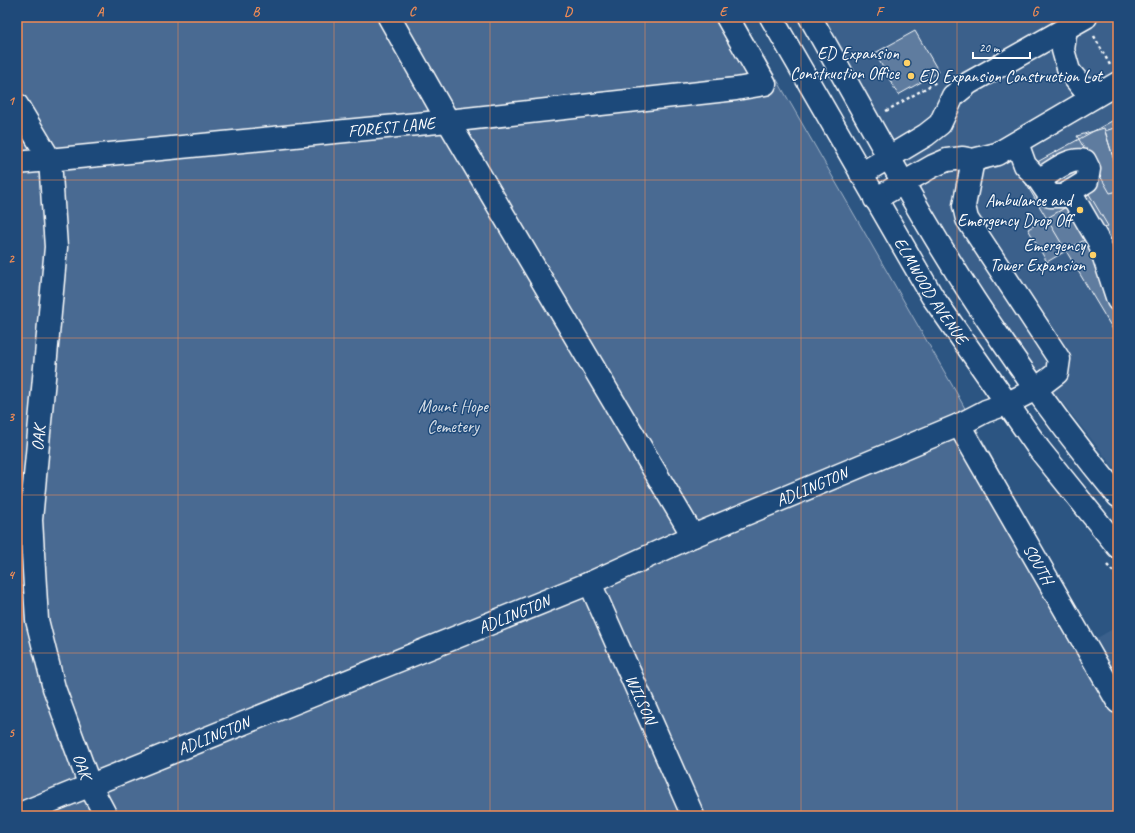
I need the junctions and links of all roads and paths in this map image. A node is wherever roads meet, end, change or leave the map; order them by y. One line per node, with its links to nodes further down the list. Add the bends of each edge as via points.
1 (389, 17): 9 (main road)
2 (727, 17): 9 (main road, FOREST LANE, via 765,84)
3 (771, 17): 15 (main road, ELMWOOD AVENUE)
4 (810, 17): 11 (main road, ELMWOOD AVENUE)
5 (1089, 25): 6 (main road); 7 (path)
6 (1066, 28): 7 (main road, via 1063,50 1069,71 1082,87); 11 (main road, via 969,83 953,96 940,124)
7 (1111, 80): 10 (main road)
8 (17, 105): 12 (main road, OAK)
9 (448, 121): 12 (main road, FOREST LANE); 25 (main road)
10 (1017, 143): 13 (main road, via 998,154); 16 (main road, via 1025,165)
11 (889, 157): 15 (main road); 17 (main road, ELMWOOD AVENUE)
12 (50, 160): 14 (main road, FOREST LANE); 29 (main road, OAK, via 56,247 31,520 37,620 54,688)
13 (974, 160): 17 (main road, via 947,160); 21 (main road, ADLINGTON, via 964,206 967,219 1058,360 1057,372)
14 (17, 163)
15 (861, 174): 19 (main road, ELMWOOD AVENUE)
16 (1039, 180): 18 (main road, via 1050,196 1063,196); 18 (main road, via 1071,161 1085,161 1089,169 1087,181)
17 (904, 183): 19 (main road); 21 (main road, ELMWOOD AVENUE, via 963,282)
18 (1070, 192): 20 (main road, via 1099,242)
19 (875, 199): 22 (main road, ELMWOOD AVENUE, via 932,296)
20 (1118, 300)
21 (1036, 389): 22 (main road, ADLINGTON); 24 (main road, ELMWOOD AVENUE)
22 (1006, 404): 23 (main road, ADLINGTON); 26 (main road, ELMWOOD AVENUE, via 1069,488)
23 (959, 425): 25 (main road, ADLINGTON); 28 (main road, SOUTH)
24 (1118, 496)
25 (693, 536): 27 (main road, ADLINGTON)
26 (1118, 547)
27 (590, 582): 29 (main road, ADLINGTON); 32 (main road, WILSON)
28 (1118, 702)
29 (90, 786): 30 (main road, ADLINGTON); 31 (main road, OAK)
30 (17, 815)
31 (106, 816)
32 (693, 816)

